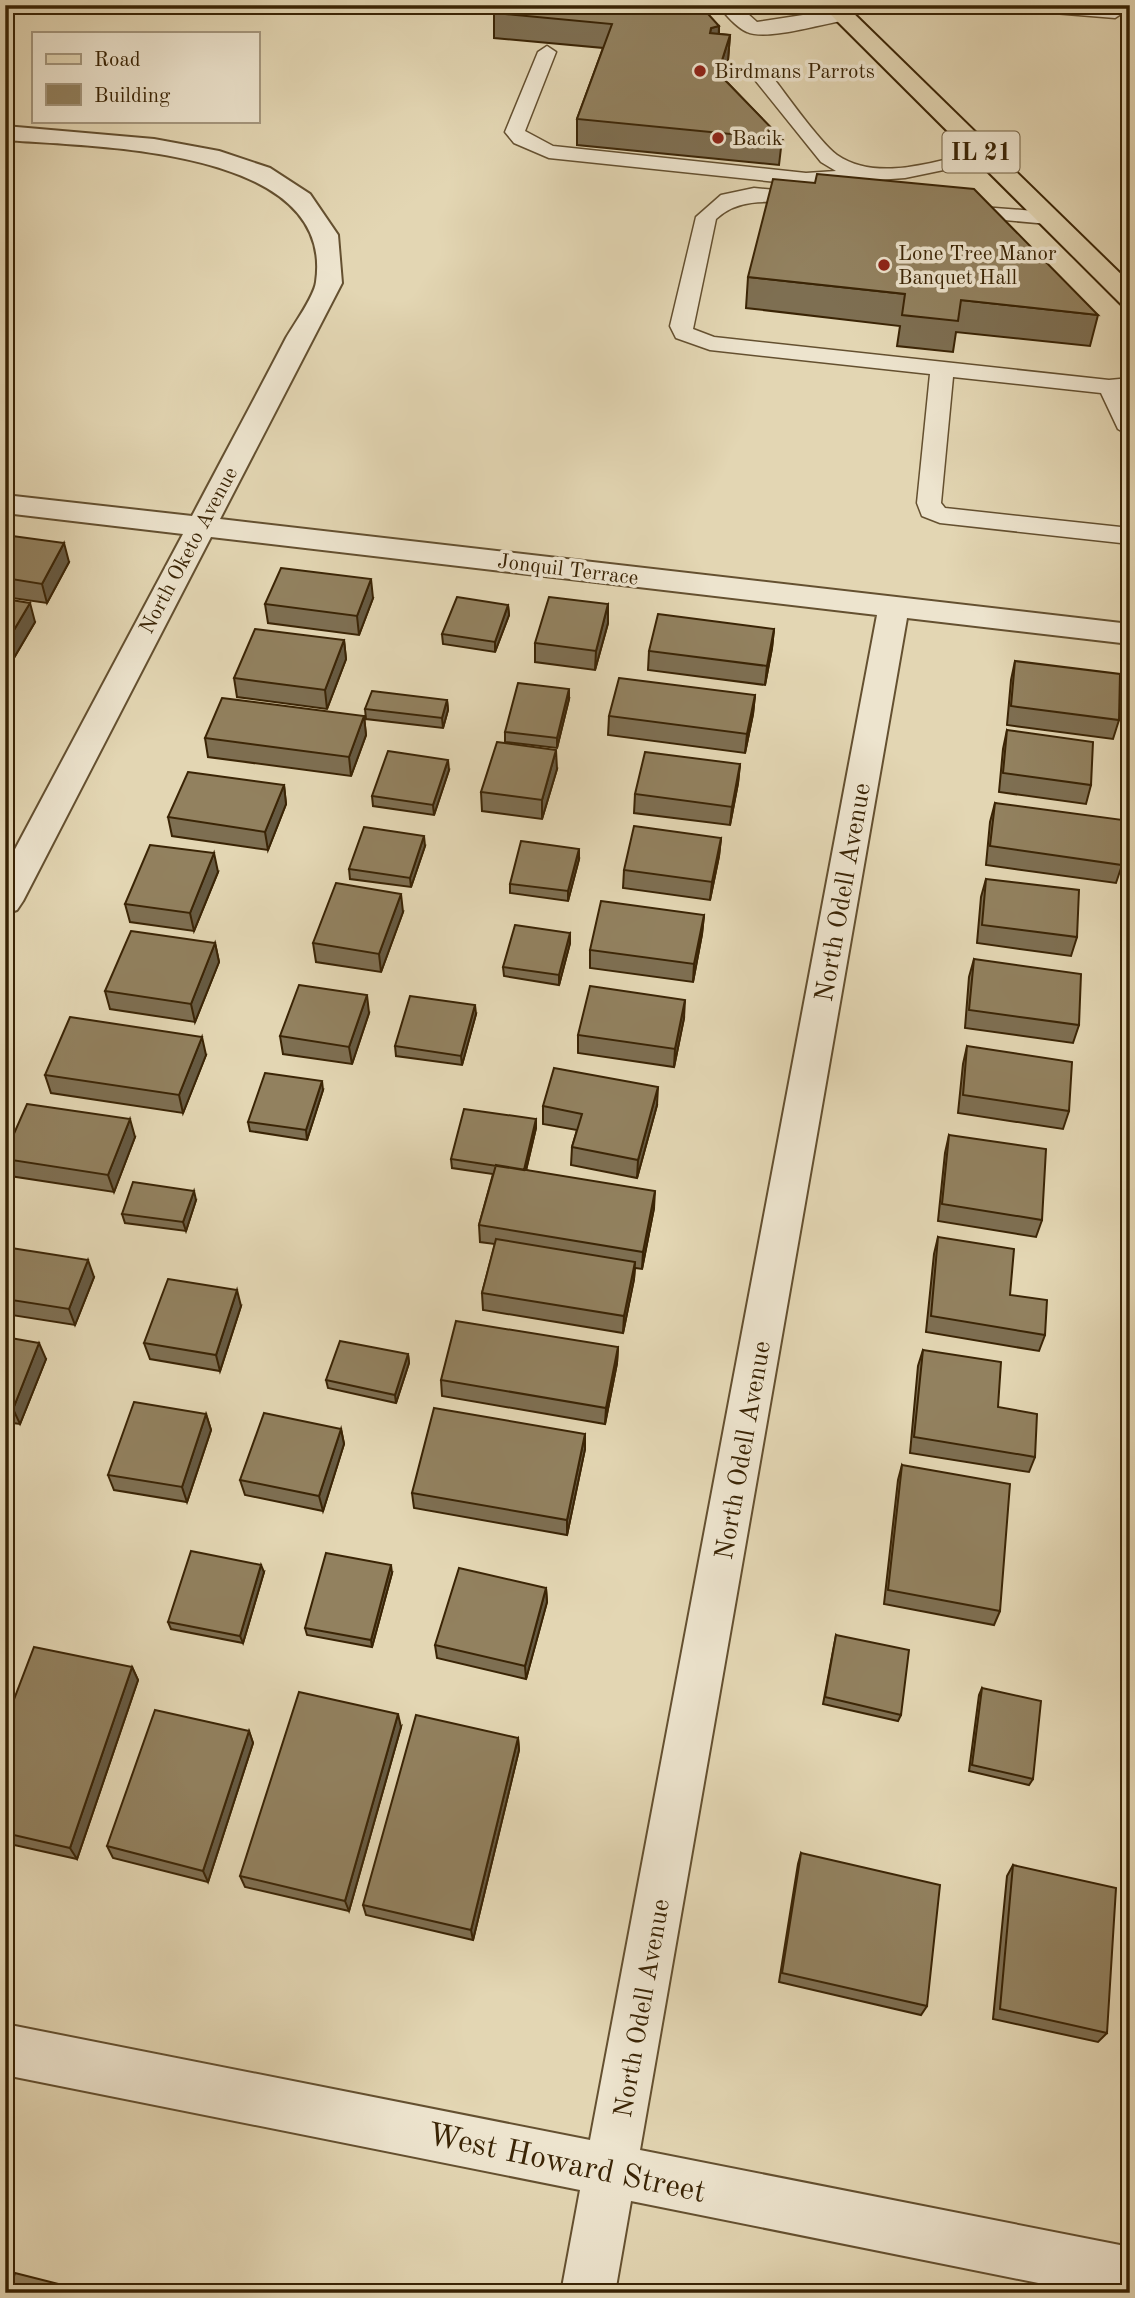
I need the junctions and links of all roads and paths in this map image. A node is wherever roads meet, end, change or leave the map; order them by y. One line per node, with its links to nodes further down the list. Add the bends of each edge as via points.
1 (727, 5): 4 (lane, via 752,28 771,28)
2 (1029, 5): 3 (lane, via 1115,12)
3 (1110, 5)
4 (837, 10): 8 (main road, IL 21)
5 (547, 52): 9 (lane, via 515,132 549,152 806,179)
6 (758, 71): 9 (lane, via 828,158 842,168)
7 (5, 133): 18 (street, North Oketo Avenue, via 177,149 225,158 273,179 317,217 332,261 329,283)
8 (985, 156): 9 (lane); 12 (main road, IL 21)
9 (870, 174)
10 (830, 201): 14 (lane, via 749,194 716,206 706,218 681,326 684,333 710,343)
11 (939, 209): 12 (lane)
12 (1048, 218): 13 (main road, IL 21)
13 (1130, 298)
14 (942, 368): 15 (lane); 19 (lane, via 931,510 940,516)
15 (1119, 386): 16 (lane)
16 (1130, 429)
17 (5, 504): 18 (street, Jonquil Terrace)
18 (200, 526): 20 (street, Jonquil Terrace); 22 (street, North Oketo Avenue)
19 (1130, 536)
20 (894, 606): 21 (street, Jonquil Terrace); 24 (street, North Odell Avenue)
21 (1130, 634)
22 (5, 901)
23 (5, 2049): 24 (street, West Howard Street)
24 (611, 2170): 25 (street, West Howard Street); 26 (street, North Odell Avenue)
25 (1130, 2274)
26 (588, 2293)

